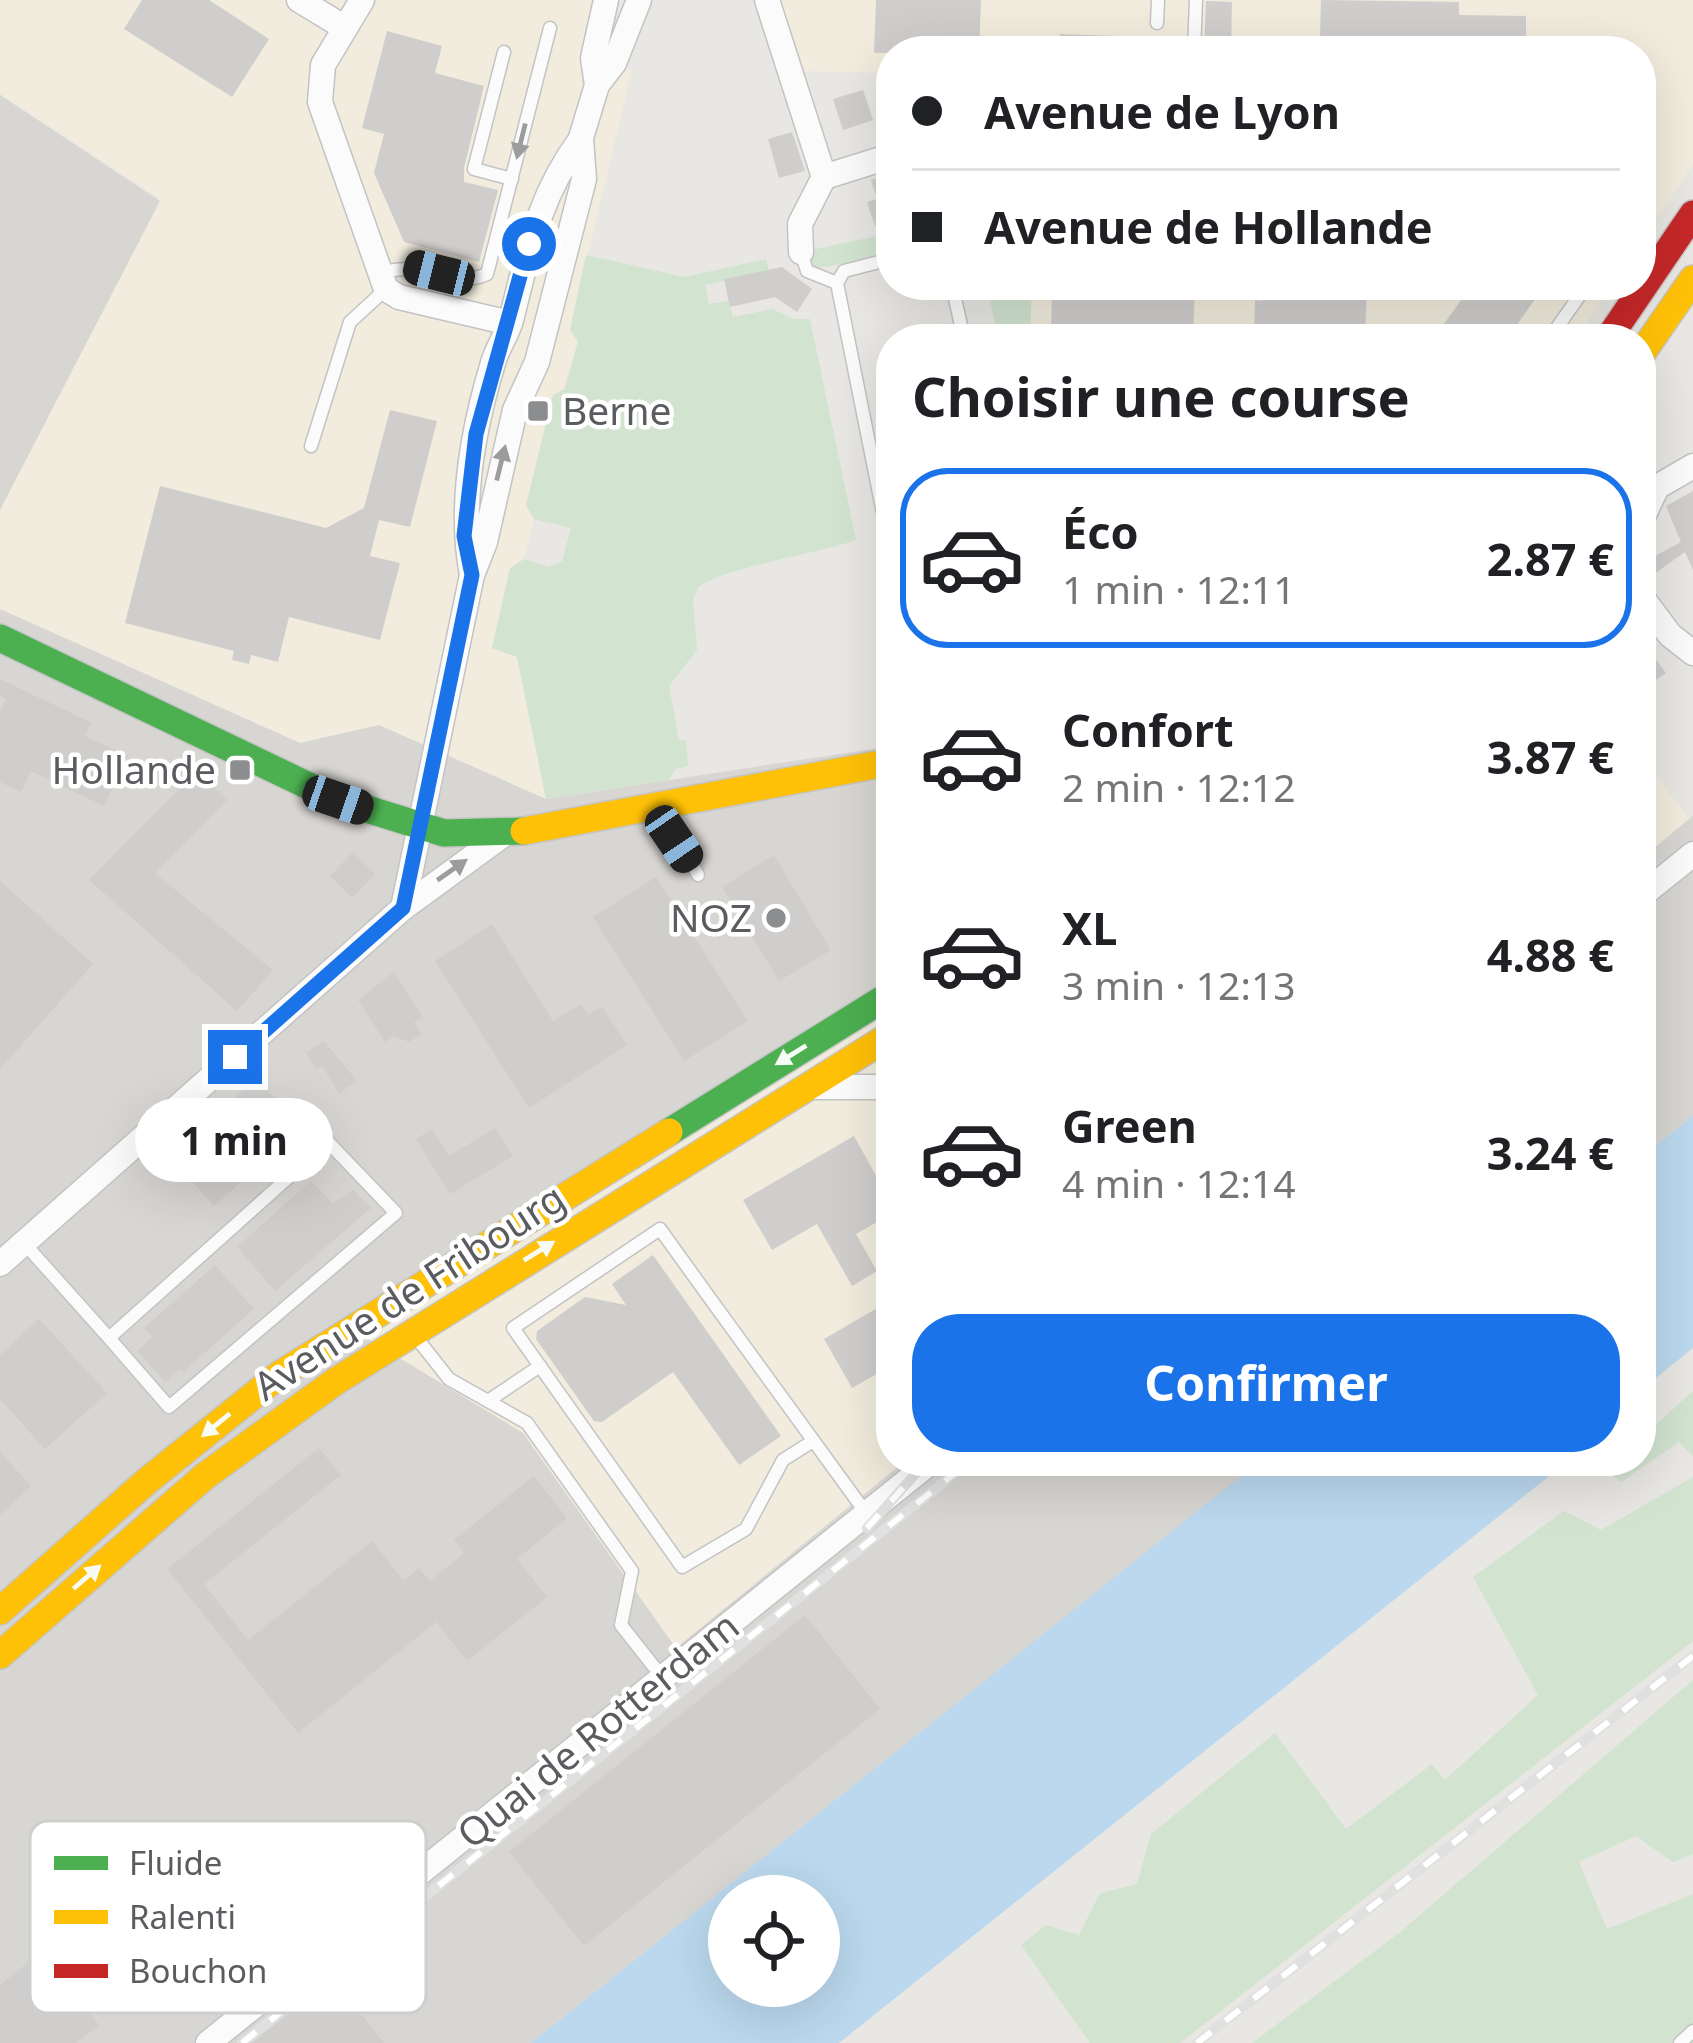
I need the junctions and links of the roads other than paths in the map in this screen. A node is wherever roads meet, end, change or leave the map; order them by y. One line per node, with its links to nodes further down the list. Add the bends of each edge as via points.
1 (299, 0): 9 (street)
2 (362, 0): 9 (street)
3 (606, 0): 13 (street, via 593,58)
4 (639, 0): 13 (street)
5 (767, 0): 16 (street)
6 (1158, 0): 8 (lane)
7 (1196, 0): 11 (lane)
8 (1157, 23)
9 (342, 26): 23 (street, via 323,65 320,102)
10 (550, 28): 17 (lane, one-way to 17)
11 (1195, 36)
12 (504, 52): 17 (lane, via 474,170)
13 (597, 86): 14 (street)
14 (580, 139): 25 (street, via 550,180); 28 (street, via 584,179 537,362)
15 (876, 161): 16 (street)
16 (824, 177): 19 (street, via 800,224)
17 (512, 178): 23 (lane, via 488,274 472,281 406,265)
18 (1693, 214): 21 (main road)
19 (801, 252): 24 (lane, via 807,271)
20 (876, 263): 24 (lane, via 844,271)
21 (1656, 268)
22 (1688, 269): 26 (lane); 27 (main road)
23 (383, 281): 25 (street, via 399,297); 29 (lane, via 350,322)
24 (836, 283): 31 (lane)
25 (510, 322): 28 (street); 33 (street, via 476,434 464,536)
26 (1641, 324)
27 (1656, 327)
28 (519, 398): 33 (street, one-way to 28)
29 (310, 446)
30 (1693, 466): 32 (street)
31 (876, 479)
32 (1656, 489)
33 (472, 575): 39 (street)
34 (1656, 616): 36 (street)
35 (0, 638): 39 (main road, via 338,800)
36 (1693, 653)
37 (876, 766): 38 (main road)
38 (658, 802): 40 (main road); 42 (lane)
39 (420, 829): 40 (main road); 44 (street)
40 (503, 835): 44 (street, one-way to 40)
41 (1693, 854): 43 (street)
42 (698, 875)
43 (1656, 884)
44 (403, 908): 49 (street)
45 (876, 1003): 58 (main road, Avenue de Fribourg, one-way to 58, via 279,1375)
46 (876, 1044): 47 (main road, Avenue de Fribourg)
47 (807, 1087): 48 (street); 51 (main road, Avenue de Fribourg, one-way to 47)
48 (876, 1087)
49 (24, 1243): 50 (street); 52 (lane)
50 (0, 1264)
51 (410, 1330): 54 (lane, via 449,1379); 59 (main road, Avenue de Fribourg, one-way to 51, via 205,1476)
52 (110, 1338): 52 (lane, via 328,1142 396,1213 170,1407)
53 (540, 1366): 54 (lane); 55 (lane, via 682,1567 746,1529 783,1460); 55 (lane, via 513,1328 660,1229)
54 (488, 1401): 60 (lane, via 527,1423 632,1571 621,1625)
55 (813, 1441): 57 (lane)
56 (913, 1476): 57 (street, Quai de Rotterdam)
57 (866, 1514): 60 (street, Quai de Rotterdam)
58 (0, 1612)
59 (0, 1655)
60 (663, 1678): 61 (street, Quai de Rotterdam)
61 (426, 1868)
62 (245, 2013): 64 (street, Quai de Rotterdam)
63 (1693, 2031): 65 (lane)
64 (208, 2043)
65 (1680, 2043)

